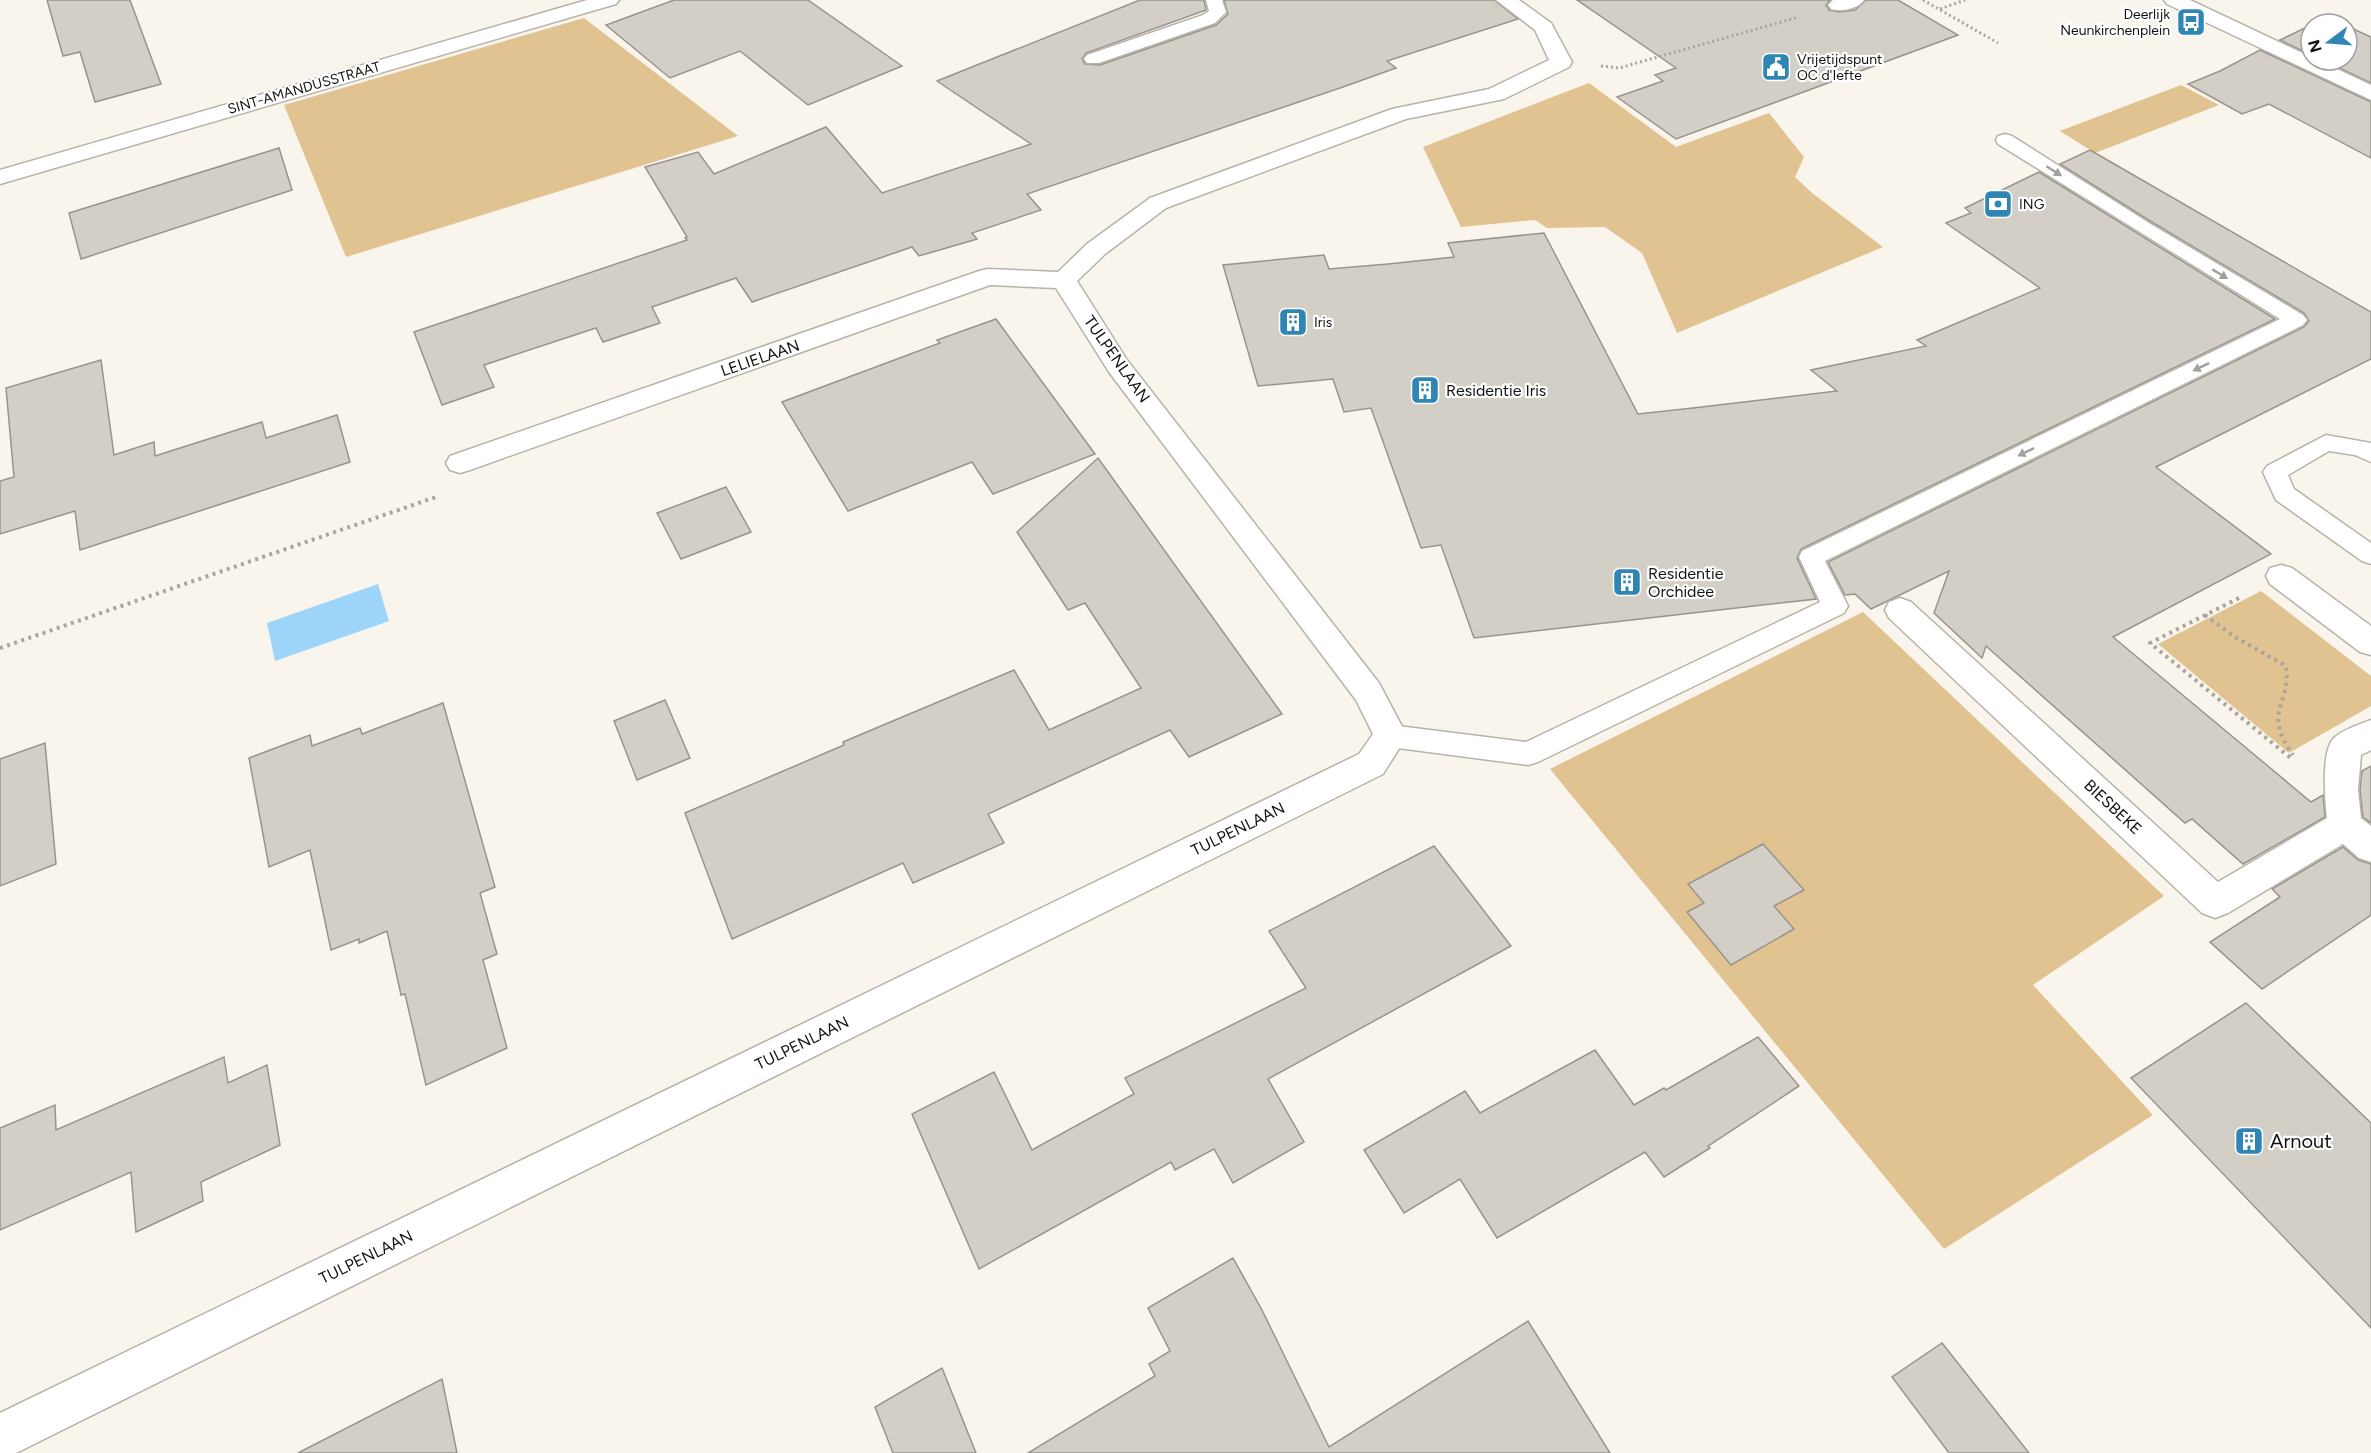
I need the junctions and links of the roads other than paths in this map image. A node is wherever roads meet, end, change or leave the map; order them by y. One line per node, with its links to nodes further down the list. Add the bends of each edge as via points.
1 (609, 0): 5 (street, SINT-AMANDUSSTRAAT)
2 (1215, 0): 6 (lane, via 1218,12 1209,19)
3 (1506, 0): 10 (street, via 1544,27 1562,62 1496,94 1400,114 1158,203 1096,249)
4 (2178, 1): 7 (street)
5 (577, 4): 9 (street, SINT-AMANDUSSTRAAT)
6 (1093, 59)
7 (2371, 93)
8 (2005, 140): 18 (lane, one-way to 18, via 2296,320 1811,557 1835,606 1528,754)
9 (0, 177)
10 (1064, 280): 12 (street, LELIELAAN, via 988,277); 18 (street, TULPENLAAN, via 1118,366 1368,692)
11 (2371, 454): 13 (lane, via 2361,448 2326,443 2275,472 2284,494)
12 (460, 463)
13 (2371, 555)
14 (2282, 576): 16 (street)
15 (1900, 610): 19 (street, BIESBEKE, via 2215,902)
16 (2371, 643)
17 (2371, 734): 19 (street, via 2345,748 2341,789)
18 (1390, 736): 21 (street, TULPENLAAN, via 1371,764)
19 (2345, 825): 20 (street)
20 (2371, 847)
21 (0, 1437)

